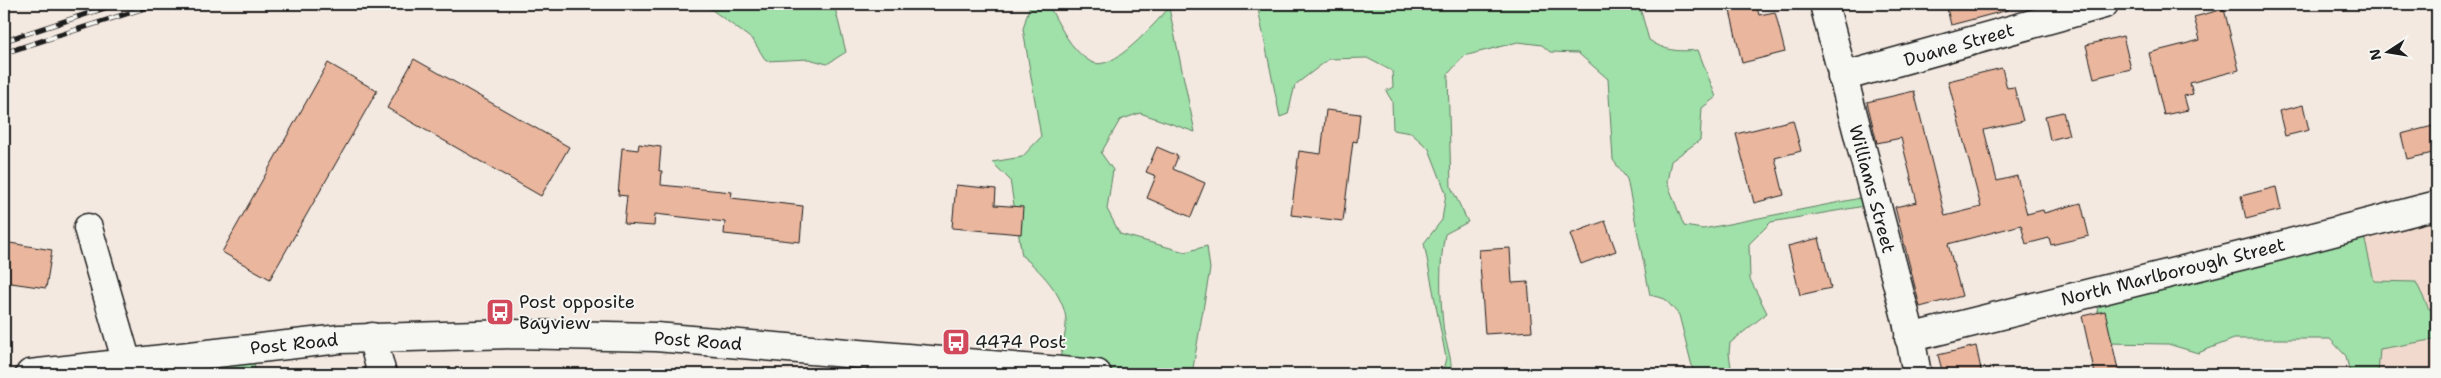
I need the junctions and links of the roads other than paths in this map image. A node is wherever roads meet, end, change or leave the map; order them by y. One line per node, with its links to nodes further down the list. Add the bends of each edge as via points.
1 (1824, 4): 3 (street, Williams Street)
2 (2104, 4): 3 (street, Duane Street)
3 (1842, 77): 7 (street, Williams Street)
4 (2437, 205): 7 (street, North Marlborough Street)
5 (88, 228): 8 (street)
6 (372, 337): 8 (street, Post Road); 10 (street); 11 (street, Post Road, via 512,334 656,337)
7 (1909, 338): 12 (street, Williams Street)
8 (127, 363): 9 (street, Post Road)
9 (30, 374)
10 (382, 374)
11 (1091, 374)
12 (1918, 374)

